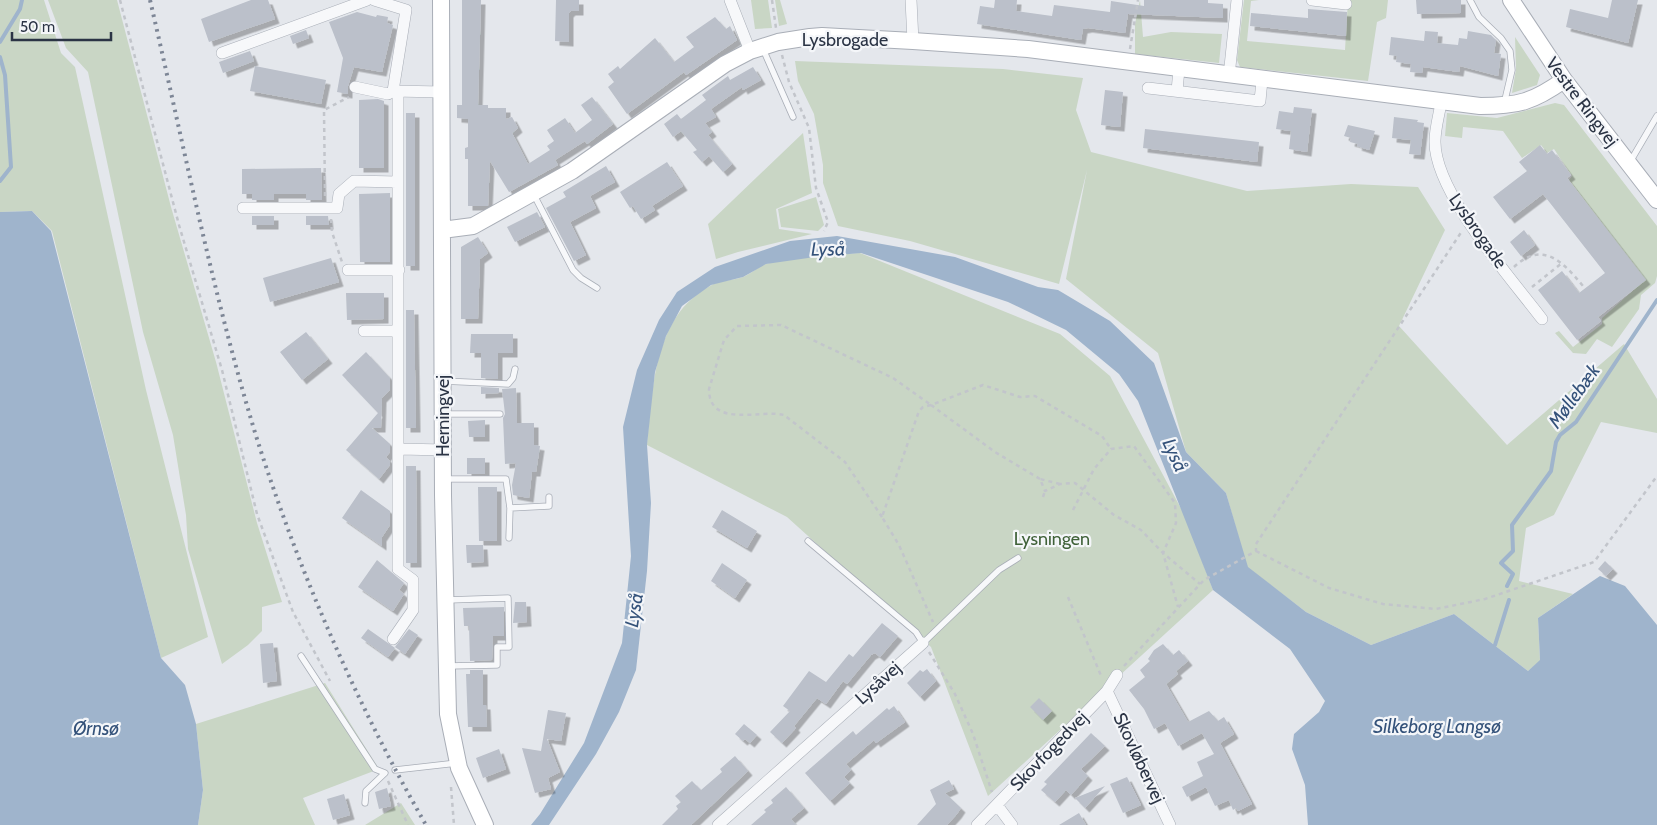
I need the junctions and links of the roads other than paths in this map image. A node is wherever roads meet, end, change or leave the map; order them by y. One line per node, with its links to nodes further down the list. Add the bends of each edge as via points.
1 (367, 0): 13 (street)
2 (374, 0): 20 (street, via 406,10)
3 (441, 0): 22 (street, Herningvej)
4 (730, 0): 12 (street)
5 (911, 0): 11 (street)
6 (1237, 0): 15 (street)
7 (1312, 0): 10 (street)
8 (1470, 0): 24 (lane, via 1479,17 1510,51 1512,70)
9 (1511, 0): 17 (street, Vestre Ringvej)
10 (1346, 4)
11 (913, 41): 12 (street, Lysbrogade, via 777,36); 14 (street, Lysbrogade, via 1028,49)
12 (757, 49): 25 (lane); 29 (street, Lysbrogade, via 725,64 572,171)
13 (222, 53)
14 (1179, 69): 15 (street, Lysbrogade); 21 (street)
15 (1229, 76): 16 (street, Lysbrogade)
16 (1262, 80): 21 (street, via 1260,101); 23 (street, Lysbrogade)
17 (1564, 80): 24 (street, Lysbrogade, via 1541,96); 27 (street, Vestre Ringvej)
18 (355, 87): 20 (street, via 388,94)
19 (1148, 88): 21 (street)
20 (396, 91): 22 (street); 28 (street)
21 (1177, 91)
22 (442, 92): 32 (street, Herningvej)
23 (1441, 103): 24 (street, Lysbrogade); 36 (street, Lysbrogade, via 1435,142 1441,170 1453,198)
24 (1504, 106)
25 (793, 116)
26 (1657, 116): 27 (lane)
27 (1628, 164): 30 (street, Vestre Ringvej)
28 (397, 182): 31 (street, via 354,181 338,194 337,208); 34 (street)
29 (533, 193): 32 (street, Lysbrogade, via 473,226); 35 (lane, via 573,270)
30 (1657, 200)
31 (243, 208)
32 (442, 230): 40 (street, Herningvej)
33 (348, 270): 34 (street)
34 (398, 270): 37 (street)
35 (598, 288)
36 (1542, 319)
37 (398, 331): 38 (street); 43 (street)
38 (364, 332)
39 (515, 369): 40 (lane, via 508,384)
40 (443, 381): 41 (street, Herningvej)
41 (443, 414): 42 (lane); 44 (street, Herningvej)
42 (500, 414)
43 (400, 449): 44 (street); 52 (street, via 398,569 414,580 412,610)
44 (444, 450): 45 (street, Herningvej)
45 (444, 479): 47 (lane, via 506,479); 51 (street, Herningvej)
46 (550, 497): 47 (lane, via 549,506)
47 (510, 508): 48 (lane)
48 (509, 538)
49 (808, 541): 53 (lane, via 916,632)
50 (1018, 558): 53 (lane, via 1000,570)
51 (447, 600): 55 (street, Herningvej); 55 (lane, via 508,598 509,647 497,647 497,665)
52 (393, 639)
53 (923, 643): 63 (street, Lysåvej)
54 (301, 656): 60 (lane, via 375,769 385,774 366,791)
55 (447, 666): 58 (street, Herningvej, via 448,714)
56 (1117, 675): 57 (street, Skovfogedvej)
57 (1107, 691): 61 (street, Skovfogedvej); 66 (street, Skovløbervej)
58 (458, 765): 59 (lane); 62 (street, Herningvej)
59 (395, 770)
60 (365, 803)
61 (996, 805): 64 (street, Skovfogedvej); 65 (street)
62 (485, 825)
63 (718, 825)
64 (977, 825)
65 (1012, 825)
66 (1170, 825)

